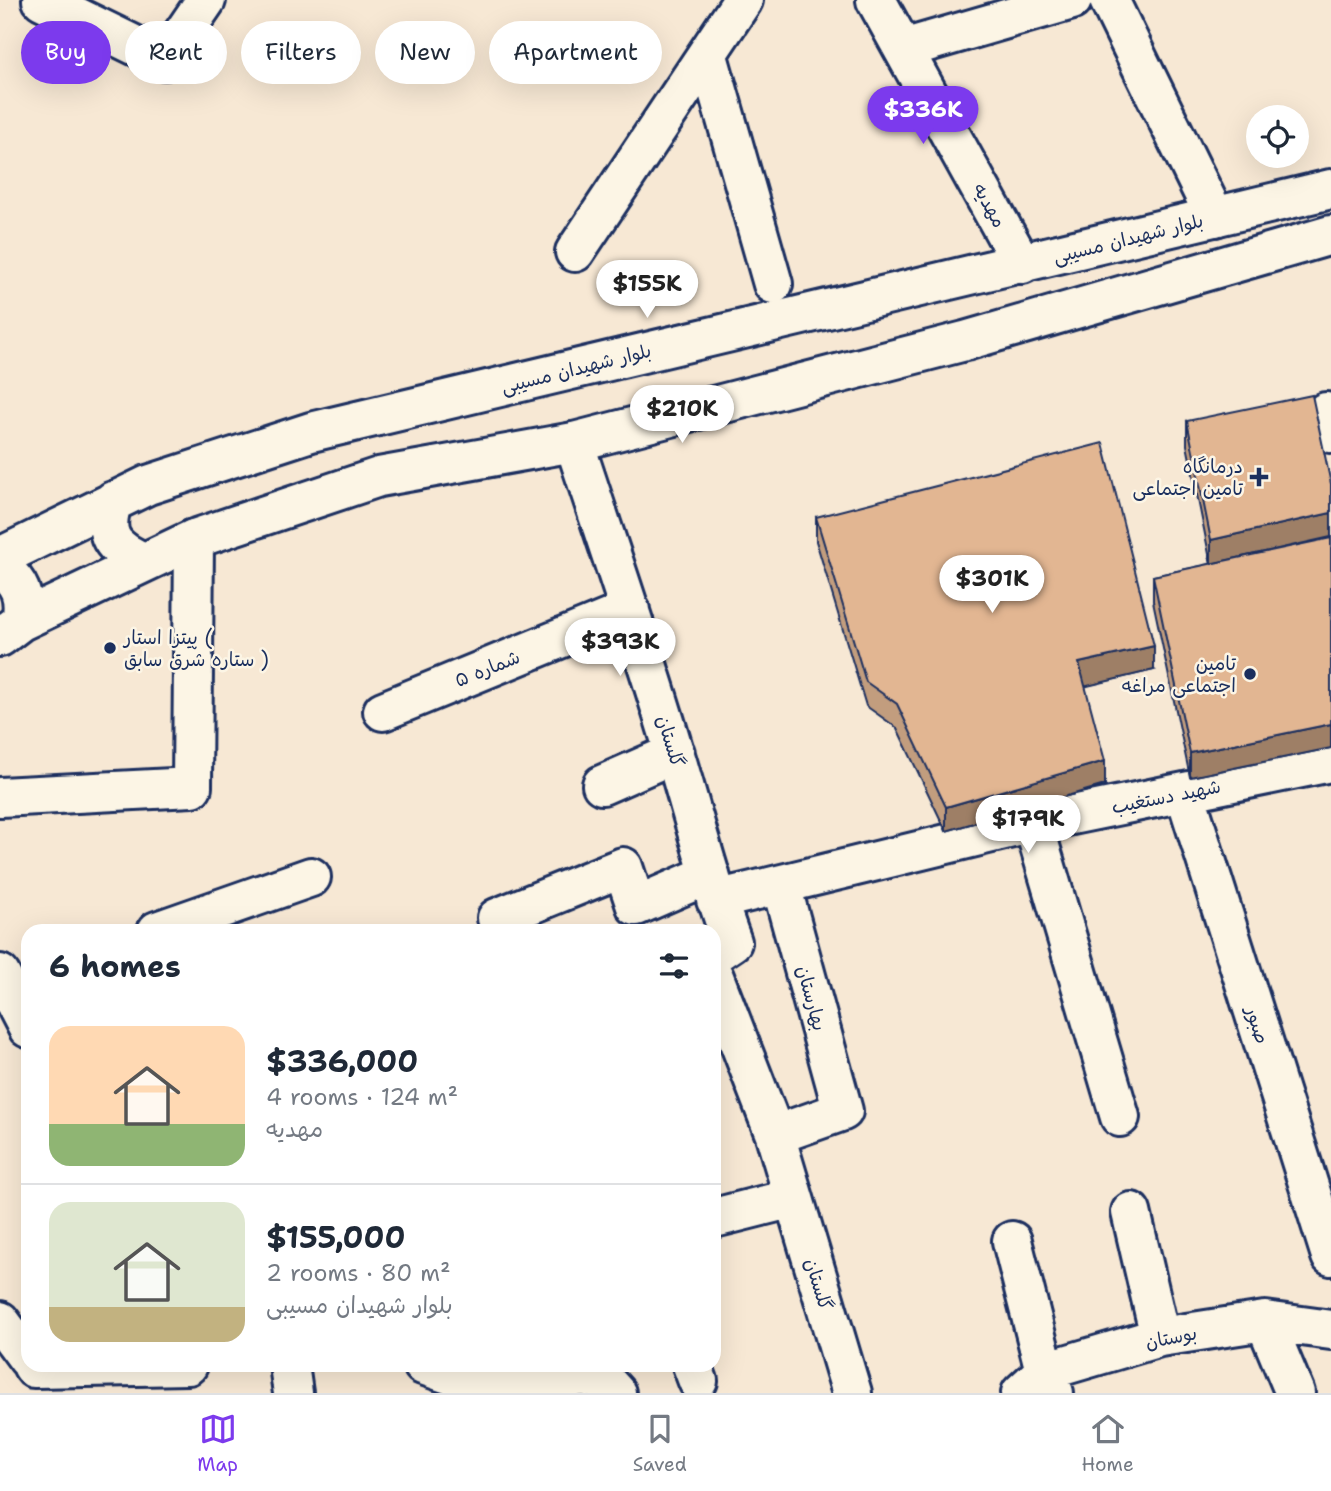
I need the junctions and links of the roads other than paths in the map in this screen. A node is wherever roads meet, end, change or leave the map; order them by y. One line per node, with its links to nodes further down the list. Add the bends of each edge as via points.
1 (42, 0): 2 (main road, via 165,60)
2 (206, 0)
3 (743, 0): 8 (main road)
4 (876, 0): 7 (main road, مهدیه)
5 (1072, 0): 7 (main road)
6 (1109, 0): 10 (main road)
7 (903, 50): 13 (main road, مهدیه)
8 (708, 56): 12 (main road); 14 (main road)
9 (1331, 189): 10 (main road, بلوار شهیدان مسیبی)
10 (1215, 217): 13 (main road, بلوار شهیدان مسیبی)
11 (1331, 235): 15 (main road, via 965,341)
12 (575, 252)
13 (1022, 264): 16 (main road, بلوار شهیدان مسیبی, via 311,432 148,485)
14 (773, 284)
15 (573, 442): 17 (main road, via 379,477); 21 (main road, گلستان)
16 (113, 502): 18 (main road, بلوار شهیدان مسیبی); 19 (main road, via 106,521 112,541 124,554)
17 (194, 539): 19 (main road); 28 (main road, via 192,787)
18 (0, 557)
19 (143, 562): 22 (main road)
20 (0, 568): 22 (main road, via 18,584 23,596 24,608)
21 (629, 610): 23 (main road, شماره ۵); 24 (main road, گلستان)
22 (11, 629)
23 (383, 711)
24 (675, 753): 26 (main road); 32 (main road, گلستان)
25 (1330, 765): 27 (main road, شهید دستغیب)
26 (601, 785)
27 (1185, 793): 29 (main road, شهید دستغیب); 45 (main road, صبور)
28 (0, 797)
29 (1039, 812): 31 (main road, شهید دستغیب); 39 (main road)
30 (311, 877): 34 (main road)
31 (781, 885): 32 (main road, شهید دستغیب); 40 (main road, بهارستان, via 843,1111)
32 (713, 887): 33 (main road, شهید دستغیب, via 636,906 623,867); 35 (main road, گلستان, via 732,943)
33 (497, 918)
34 (177, 924)
35 (721, 950)
36 (11, 978): 38 (main road)
37 (721, 995): 40 (main road, گلستان)
38 (21, 1007)
39 (1120, 1116)
40 (775, 1135): 41 (main road, گلستان)
41 (793, 1198): 43 (main road); 58 (main road, گلستان)
42 (1131, 1212): 49 (main road)
43 (721, 1216)
44 (1012, 1241): 56 (main road)
45 (1331, 1256)
46 (0, 1321): 50 (main road)
47 (1265, 1321): 48 (main road, بوستان); 49 (main road, بوستان); 59 (main road)
48 (1331, 1330)
49 (1160, 1337): 56 (main road, بوستان)
50 (21, 1350)
51 (96, 1372): 54 (main road)
52 (290, 1372): 57 (main road)
53 (468, 1373): 55 (main road, via 486,1387)
54 (57, 1375)
55 (593, 1378)
56 (1040, 1386)
57 (293, 1393)
58 (852, 1393)
59 (1294, 1393)

